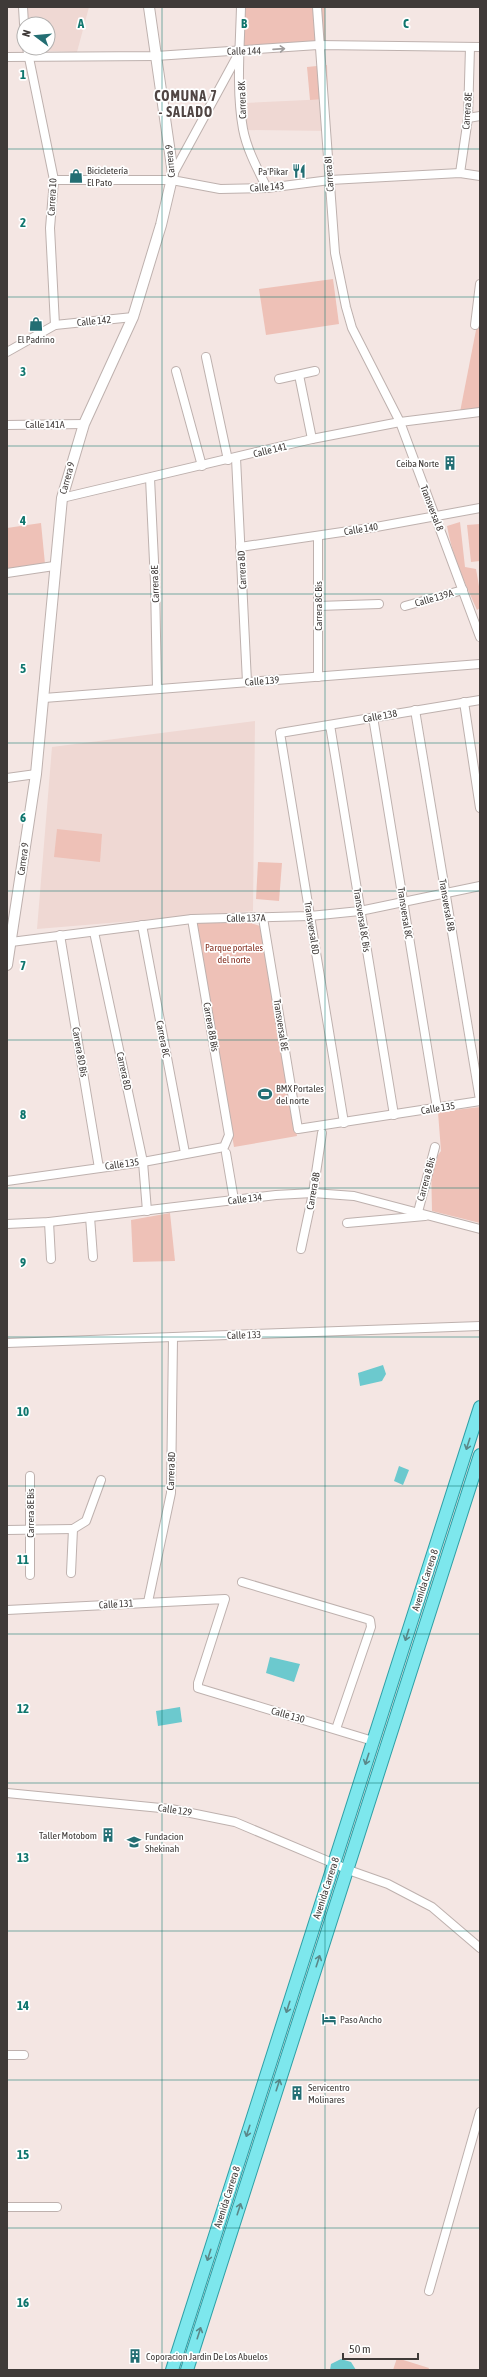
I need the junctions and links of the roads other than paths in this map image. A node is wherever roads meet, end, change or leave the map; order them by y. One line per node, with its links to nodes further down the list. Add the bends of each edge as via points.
1 (149, 7): 10 (street, Carrera 9)
2 (241, 7): 7 (street, Carrera 8K)
3 (317, 7): 4 (street, Carrera 8I)
4 (318, 45): 5 (street, Calle 144); 7 (street, Calle 144, one-way to 4); 17 (street, Carrera 8I)
5 (470, 47): 6 (street, Calle 144); 12 (street, Carrera 8E)
6 (480, 47)
7 (240, 50): 10 (street, Calle 144); 15 (street); 18 (street, Carrera 8K, via 243,130 253,160)
8 (56, 53): 10 (street, Calle 144)
9 (28, 56): 16 (street, Carrera 10)
10 (156, 56): 15 (street, Carrera 9)
11 (480, 116): 12 (street)
12 (468, 118): 13 (street, Carrera 8E)
13 (460, 173): 14 (street, Calle 143); 17 (street, Calle 143)
14 (480, 176)
15 (173, 177): 16 (street, Calle 143); 18 (street, Calle 143, via 220,190); 20 (street, Carrera 9)
16 (54, 180): 21 (street, Carrera 10, via 50,228)
17 (330, 180): 18 (street, Calle 143); 23 (street, Carrera 8I, via 335,253 346,307)
18 (267, 188)
19 (480, 284): 22 (street)
20 (133, 317): 21 (street, Calle 142); 32 (street, Carrera 9)
21 (55, 325): 24 (street)
22 (475, 326)
23 (357, 338): 31 (street, Transversal 8)
24 (7, 352)
25 (206, 357): 36 (street)
26 (176, 371): 37 (street)
27 (315, 371): 28 (street)
28 (300, 375): 29 (street); 34 (street)
29 (279, 379)
30 (480, 412): 31 (street, Calle 141)
31 (400, 422): 34 (street, Calle 141); 41 (street, Transversal 8)
32 (84, 424): 33 (street, Calle 141A); 39 (street, Carrera 9)
33 (7, 425)
34 (312, 439): 35 (street, Calle 141)
35 (236, 458): 36 (street, Calle 141); 43 (street, Carrera 8D)
36 (228, 460): 37 (street, Calle 141)
37 (202, 466): 38 (street, Calle 141)
38 (150, 478): 39 (street, Calle 141); 55 (street, Carrera 8E, via 156,582)
39 (62, 498): 44 (street, Carrera 9)
40 (480, 508): 41 (street, Calle 140)
41 (435, 515): 42 (street, Calle 140, via 376,528); 46 (street, Transversal 8)
42 (318, 536): 43 (street, Calle 140); 48 (street, Carrera 8C Bis)
43 (240, 547): 54 (street, Carrera 8D)
44 (54, 566): 45 (street); 56 (street, Carrera 9)
45 (7, 573)
46 (463, 590): 49 (street, Calle 139A); 50 (street, Transversal 8)
47 (379, 604): 48 (street)
48 (318, 606): 53 (street, Carrera 8C Bis)
49 (404, 606)
50 (477, 619): 51 (street, Transversal 8)
51 (480, 637)
52 (480, 664): 53 (street, Calle 139)
53 (318, 677): 54 (street, Calle 139)
54 (247, 682): 55 (street, Calle 139)
55 (157, 689): 56 (street, Calle 139)
56 (44, 698): 63 (street, Carrera 9)
57 (480, 700): 58 (street, Calle 138)
58 (464, 702): 59 (street, Calle 138); 65 (street)
59 (415, 710): 60 (street, Calle 138); 67 (street, Transversal 8B)
60 (373, 717): 61 (street, Calle 138); 68 (street, Transversal 8C)
61 (330, 725): 62 (street, Calle 138); 69 (street, Transversal 8C Bis)
62 (280, 733): 70 (street, Transversal 8D)
63 (36, 774): 64 (street); 76 (street, Carrera 9)
64 (7, 778)
65 (480, 808)
66 (480, 886): 67 (street, Calle 137A)
67 (445, 893): 68 (street, Calle 137A); 78 (street, Transversal 8B)
68 (403, 903): 69 (street, Calle 137A); 79 (street, Transversal 8C)
69 (360, 911): 70 (street, Calle 137A); 80 (street, Transversal 8C Bis)
70 (310, 916): 71 (street, Calle 137A); 81 (street, Transversal 8D)
71 (263, 918): 72 (street, Calle 137A); 82 (street, Transversal 8E, via 298,1129)
72 (192, 919): 73 (street, Calle 137A); 84 (street, Carrera 8B Bis)
73 (142, 925): 74 (street, Calle 137A); 86 (street, Carrera 8C)
74 (94, 932): 75 (street, Calle 137A); 88 (street, Carrera 8D)
75 (60, 935): 76 (street, Calle 137A); 89 (street, Carrera 8D Bis)
76 (11, 942): 77 (street, Carrera 9)
77 (7, 965)
78 (480, 1100): 79 (street, Calle 135)
79 (437, 1108): 80 (street, Calle 135)
80 (394, 1115): 81 (street, Calle 135)
81 (344, 1123): 82 (street, Calle 135)
82 (301, 1130)
83 (322, 1133): 91 (street, Carrera 8B)
84 (229, 1135): 86 (street, Calle 135, via 224,1147)
85 (435, 1147): 94 (street, Carrera 8 Bis)
86 (185, 1153): 88 (street, Calle 135)
87 (226, 1153): 92 (street)
88 (143, 1162): 89 (street, Calle 135); 93 (street, Carrera 8D)
89 (99, 1168): 90 (street, Calle 135)
90 (7, 1181)
91 (313, 1193): 92 (street, Calle 134); 94 (street, Calle 134, via 354,1196); 101 (street, Carrera 8B)
92 (234, 1200): 93 (street, Calle 134)
93 (147, 1212): 96 (street, Calle 134)
94 (418, 1212): 95 (street, Calle 134)
95 (428, 1216): 98 (street); 100 (street, Calle 134)
96 (90, 1217): 97 (street, Calle 134); 102 (street)
97 (49, 1222): 99 (street, Calle 134); 103 (street)
98 (347, 1223)
99 (7, 1224)
100 (480, 1229)
101 (301, 1249)
102 (93, 1257)
103 (51, 1260)
104 (480, 1326): 105 (street, Calle 133)
105 (173, 1338): 106 (street, Calle 133); 117 (street, Carrera 8D, via 171,1493)
106 (7, 1343)
107 (480, 1407): 121 (main road, Avenida Carrera 8, one-way to 121)
108 (480, 1455): 124 (main road, Avenida Carrera 8)
109 (30, 1476): 111 (street, Carrera 8E Bis)
110 (101, 1480): 112 (street, via 86,1520)
111 (30, 1529): 112 (street); 113 (street); 115 (street, Carrera 8E Bis)
112 (73, 1529): 114 (street)
113 (7, 1530)
114 (71, 1573)
115 (30, 1575)
116 (242, 1582): 120 (street, via 370,1620 371,1627)
117 (148, 1602): 118 (street, Calle 131); 119 (street, Calle 131, via 225,1599 198,1683 198,1688)
118 (7, 1610)
119 (202, 1690): 120 (street, Calle 130)
120 (336, 1729): 121 (street, Calle 130)
121 (373, 1741): 123 (main road, Avenida Carrera 8, one-way to 123)
122 (7, 1793): 123 (street, Calle 129, via 203,1814 235,1822)
123 (334, 1863): 124 (street, Calle 129); 132 (main road, Avenida Carrera 8, one-way to 132)
124 (347, 1869): 125 (street, via 388,1884 432,1907); 133 (main road, Avenida Carrera 8, one-way to 124)
125 (480, 1948)
126 (7, 2055): 127 (street)
127 (24, 2056)
128 (480, 2112): 131 (street)
129 (7, 2207): 130 (street)
130 (57, 2207)
131 (429, 2291)
132 (172, 2370)
133 (187, 2370)

